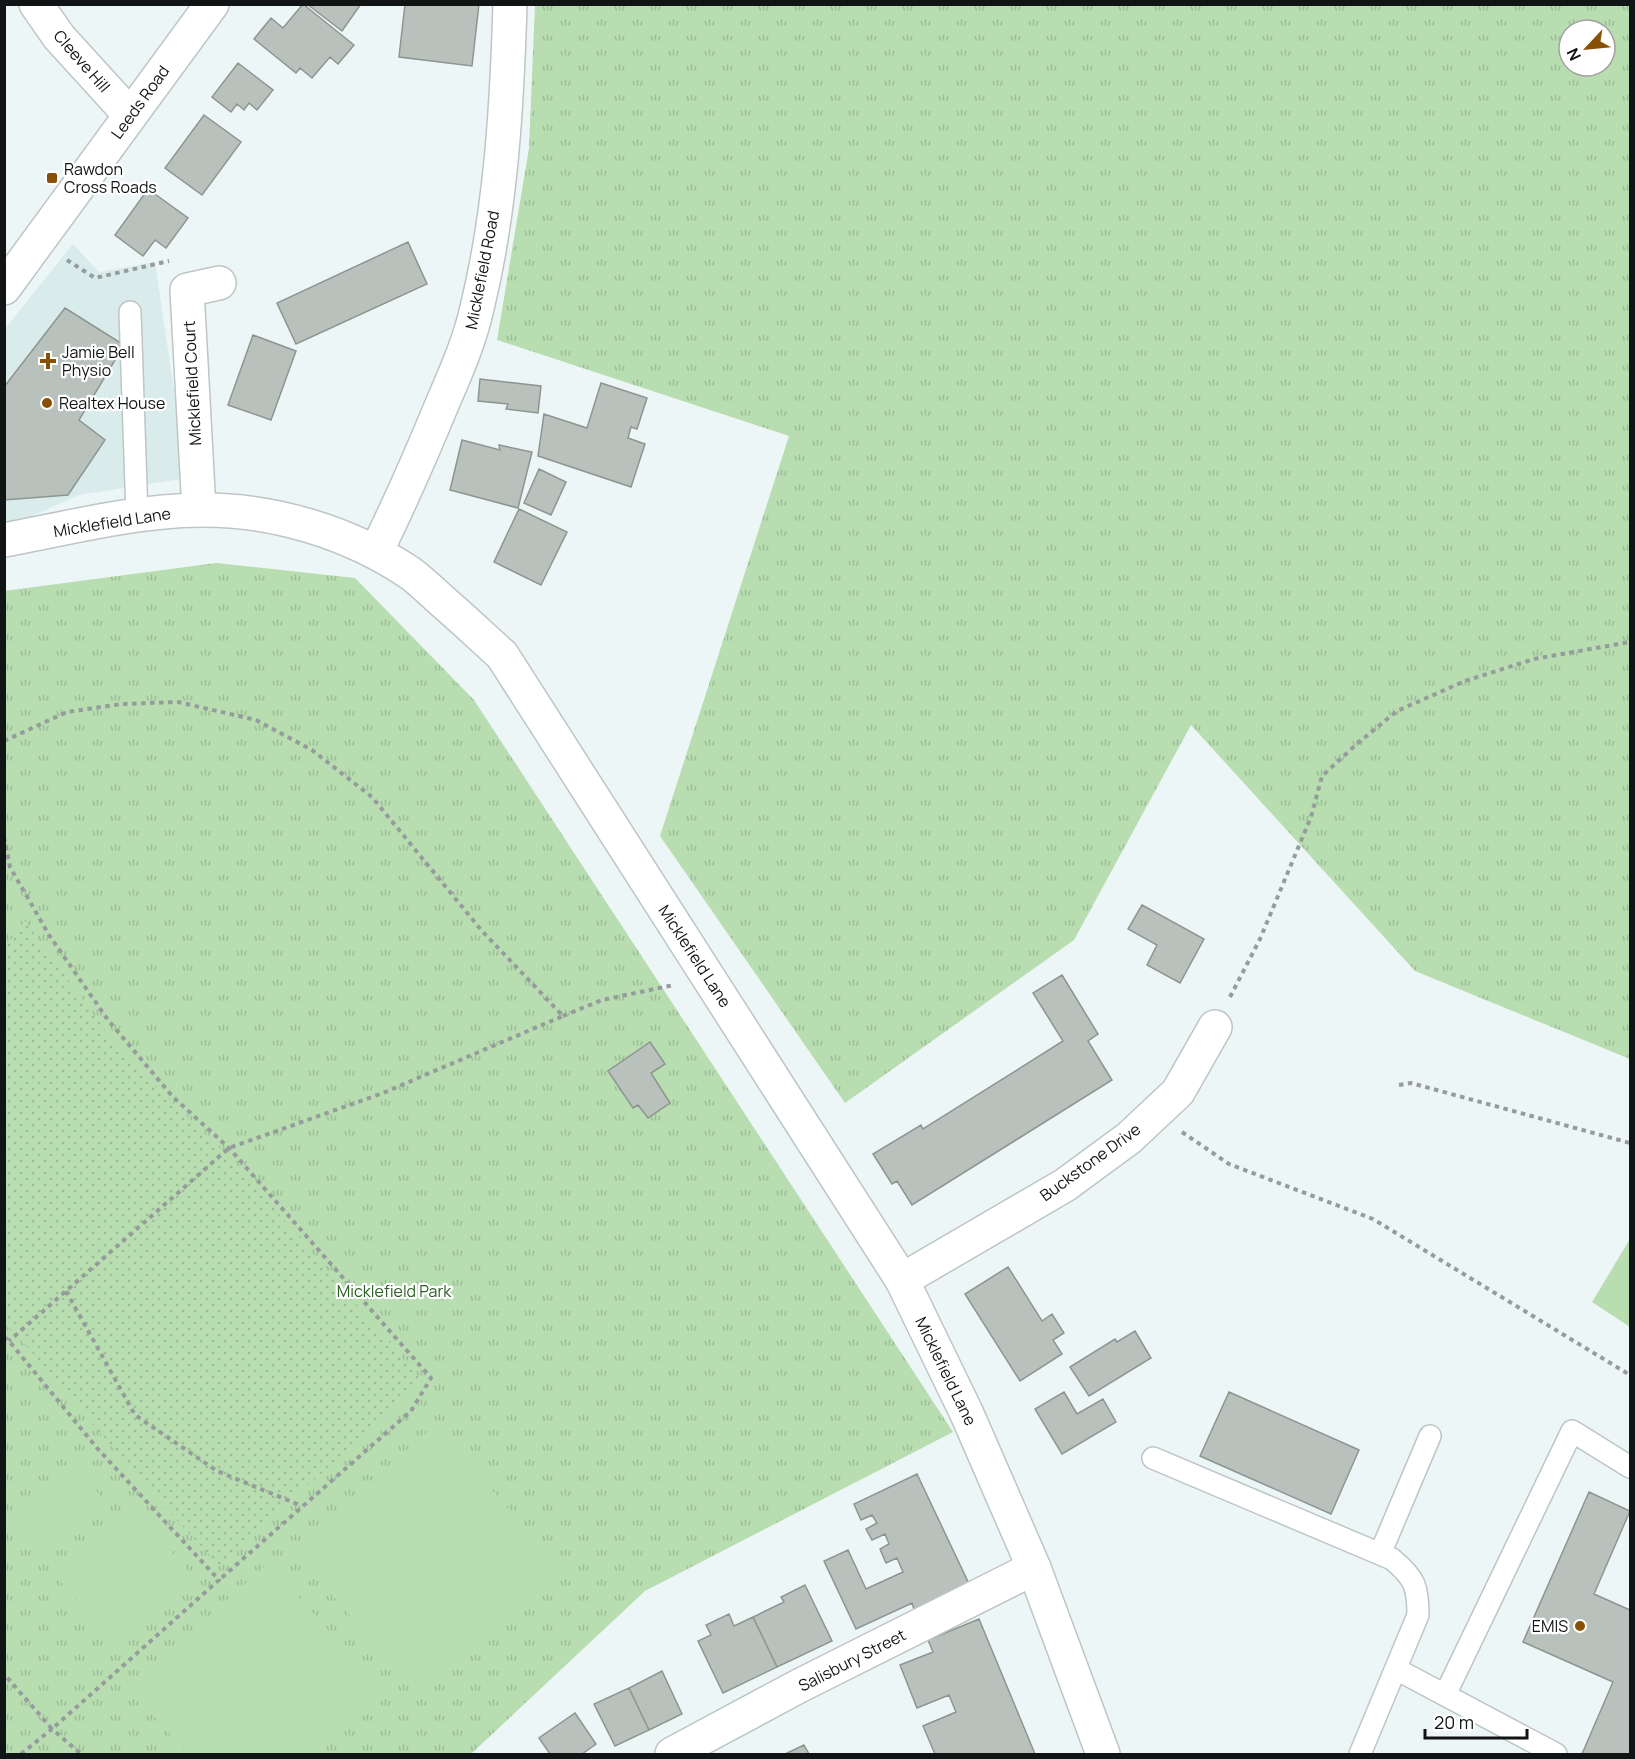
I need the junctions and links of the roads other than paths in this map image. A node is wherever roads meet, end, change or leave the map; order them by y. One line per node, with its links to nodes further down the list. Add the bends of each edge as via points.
1 (36, 4): 4 (main road, Cleeve Hill, via 60,37)
2 (212, 4): 4 (main road, Leeds Road)
3 (510, 4): 11 (main road, Micklefield Road, via 502,150 477,309 438,415)
4 (130, 115): 6 (main road, Leeds Road)
5 (219, 283): 8 (main road, Micklefield Court, via 187,290)
6 (4, 288)
7 (130, 312): 9 (lane)
8 (199, 510): 9 (main road, Micklefield Lane); 11 (main road, Micklefield Lane, via 289,520)
9 (137, 515): 10 (main road, Micklefield Lane)
10 (4, 540)
11 (376, 552): 13 (main road, Micklefield Lane, via 412,574 502,655)
12 (1215, 1027): 13 (main road, Buckstone Drive, via 1178,1092 1129,1138 1065,1185)
13 (902, 1280): 18 (main road, Micklefield Lane, via 967,1414)
14 (1430, 1436): 17 (lane)
15 (1153, 1458): 17 (lane)
16 (1630, 1467): 20 (lane, via 1572,1431)
17 (1380, 1554): 19 (lane, via 1408,1572 1418,1593 1418,1616)
18 (1034, 1568): 21 (main road, Salisbury Street, via 799,1686); 22 (main road, Micklefield Lane)
19 (1396, 1669): 20 (lane); 23 (lane)
20 (1445, 1695): 24 (lane)
21 (672, 1755)
22 (1103, 1755)
23 (1360, 1755)
24 (1556, 1755)

